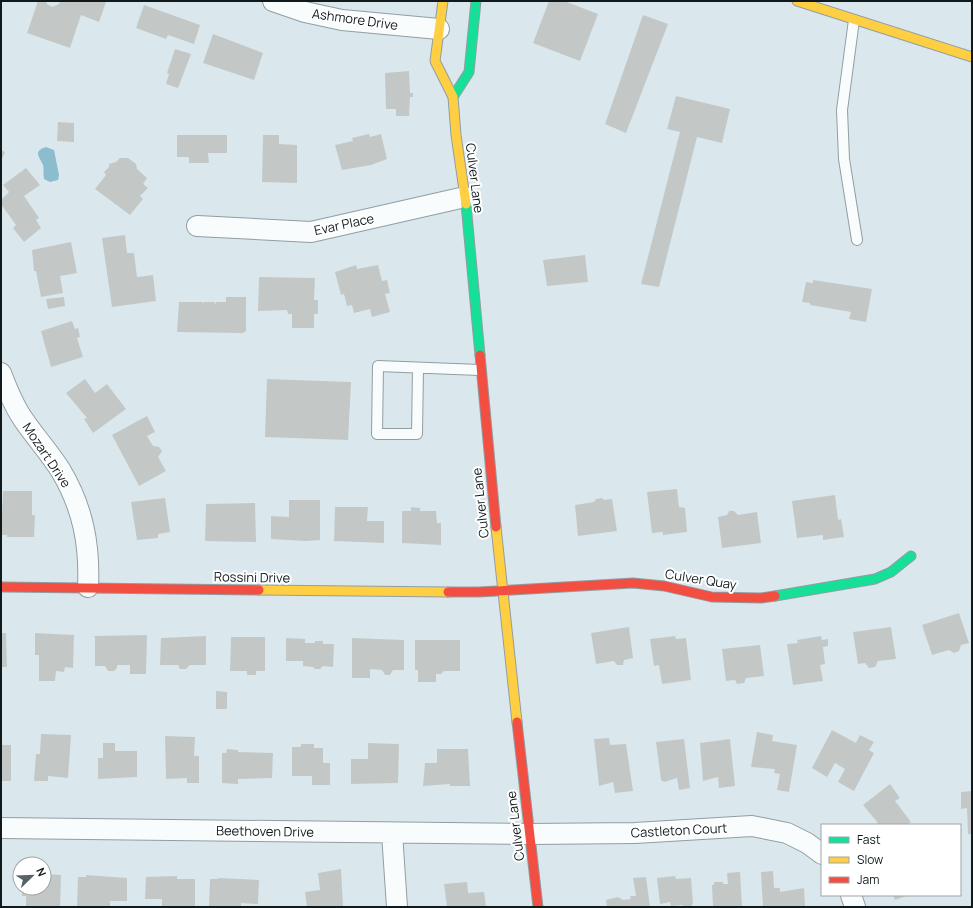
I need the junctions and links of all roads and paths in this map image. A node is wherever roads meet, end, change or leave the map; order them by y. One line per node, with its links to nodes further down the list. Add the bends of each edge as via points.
1 (273, 1): 6 (street, Ashmore Drive, via 305,12 342,20)
2 (443, 1): 6 (main road, Culver Lane)
3 (476, 1): 8 (main road, via 469,72)
4 (797, 1): 5 (main road)
5 (854, 20): 7 (main road); 11 (lane, via 842,110 844,159)
6 (439, 29): 8 (main road, Culver Lane, via 436,61)
7 (972, 57)
8 (453, 96): 9 (main road, Culver Lane)
9 (465, 198): 10 (street, Evar Place, via 311,232); 13 (main road, Culver Lane)
10 (197, 226)
11 (857, 240)
12 (418, 368): 12 (lane, via 378,366 377,434 417,434); 13 (lane)
13 (480, 370): 18 (main road, Culver Lane)
14 (1, 373): 17 (street, Mozart Drive, via 22,418 60,470 74,495 88,544)
15 (911, 556): 18 (main road, Culver Quay, via 891,572 875,579 761,598 712,597 664,586 633,584)
16 (1, 587): 17 (main road, Rossini Drive)
17 (88, 587): 18 (main road, Rossini Drive)
18 (502, 592): 21 (main road, Culver Lane)
19 (1, 828): 20 (street, Beethoven Drive)
20 (392, 833): 21 (street, Beethoven Drive); 24 (street)
21 (529, 834): 22 (street, Castleton Court, via 635,833 752,826 787,833); 25 (main road, Culver Lane)
22 (821, 853)
23 (851, 896): 26 (street)
24 (397, 907)
25 (538, 907)
26 (855, 907)

